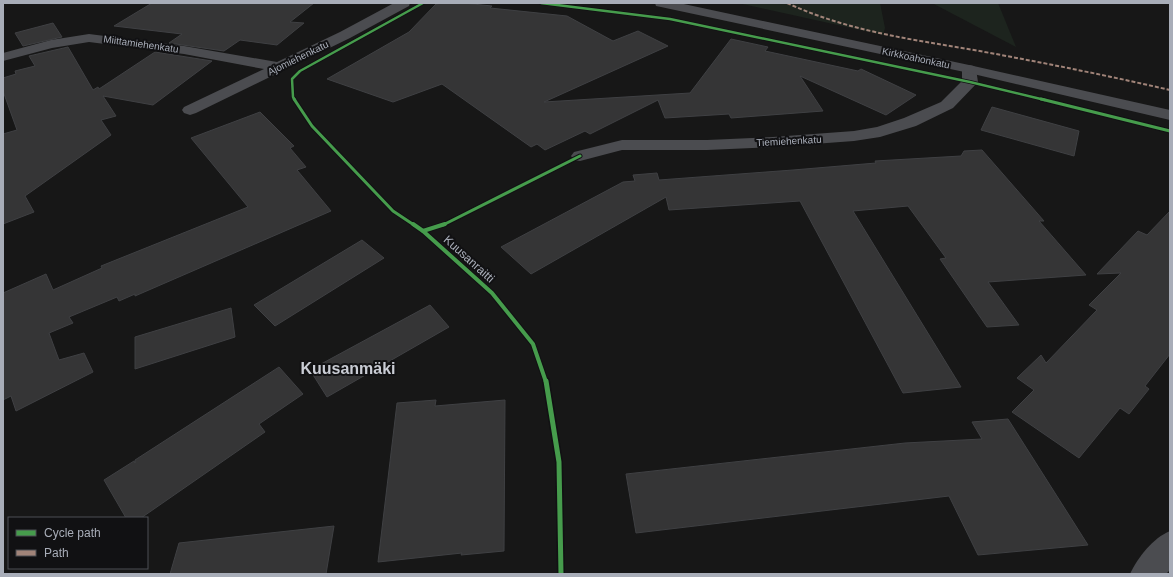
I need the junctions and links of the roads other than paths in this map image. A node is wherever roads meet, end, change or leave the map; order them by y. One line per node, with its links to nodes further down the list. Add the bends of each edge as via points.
1 (404, 3): 4 (street, Ajomiehenkatu)
2 (661, 3): 5 (street, Kirkkoahonkatu)
3 (3, 57): 4 (street, Miittamiehenkatu, via 51,44 89,38 184,50)
4 (280, 67): 6 (street, Ajomiehenkatu)
5 (968, 69): 7 (street, Kirkkoahonkatu); 8 (street, Tiemiehenkatu, via 970,82 947,105 880,132 773,142 622,145)
6 (190, 110)
7 (1170, 115)
8 (580, 156)
9 (1170, 546): 10 (street)
10 (1146, 574)

